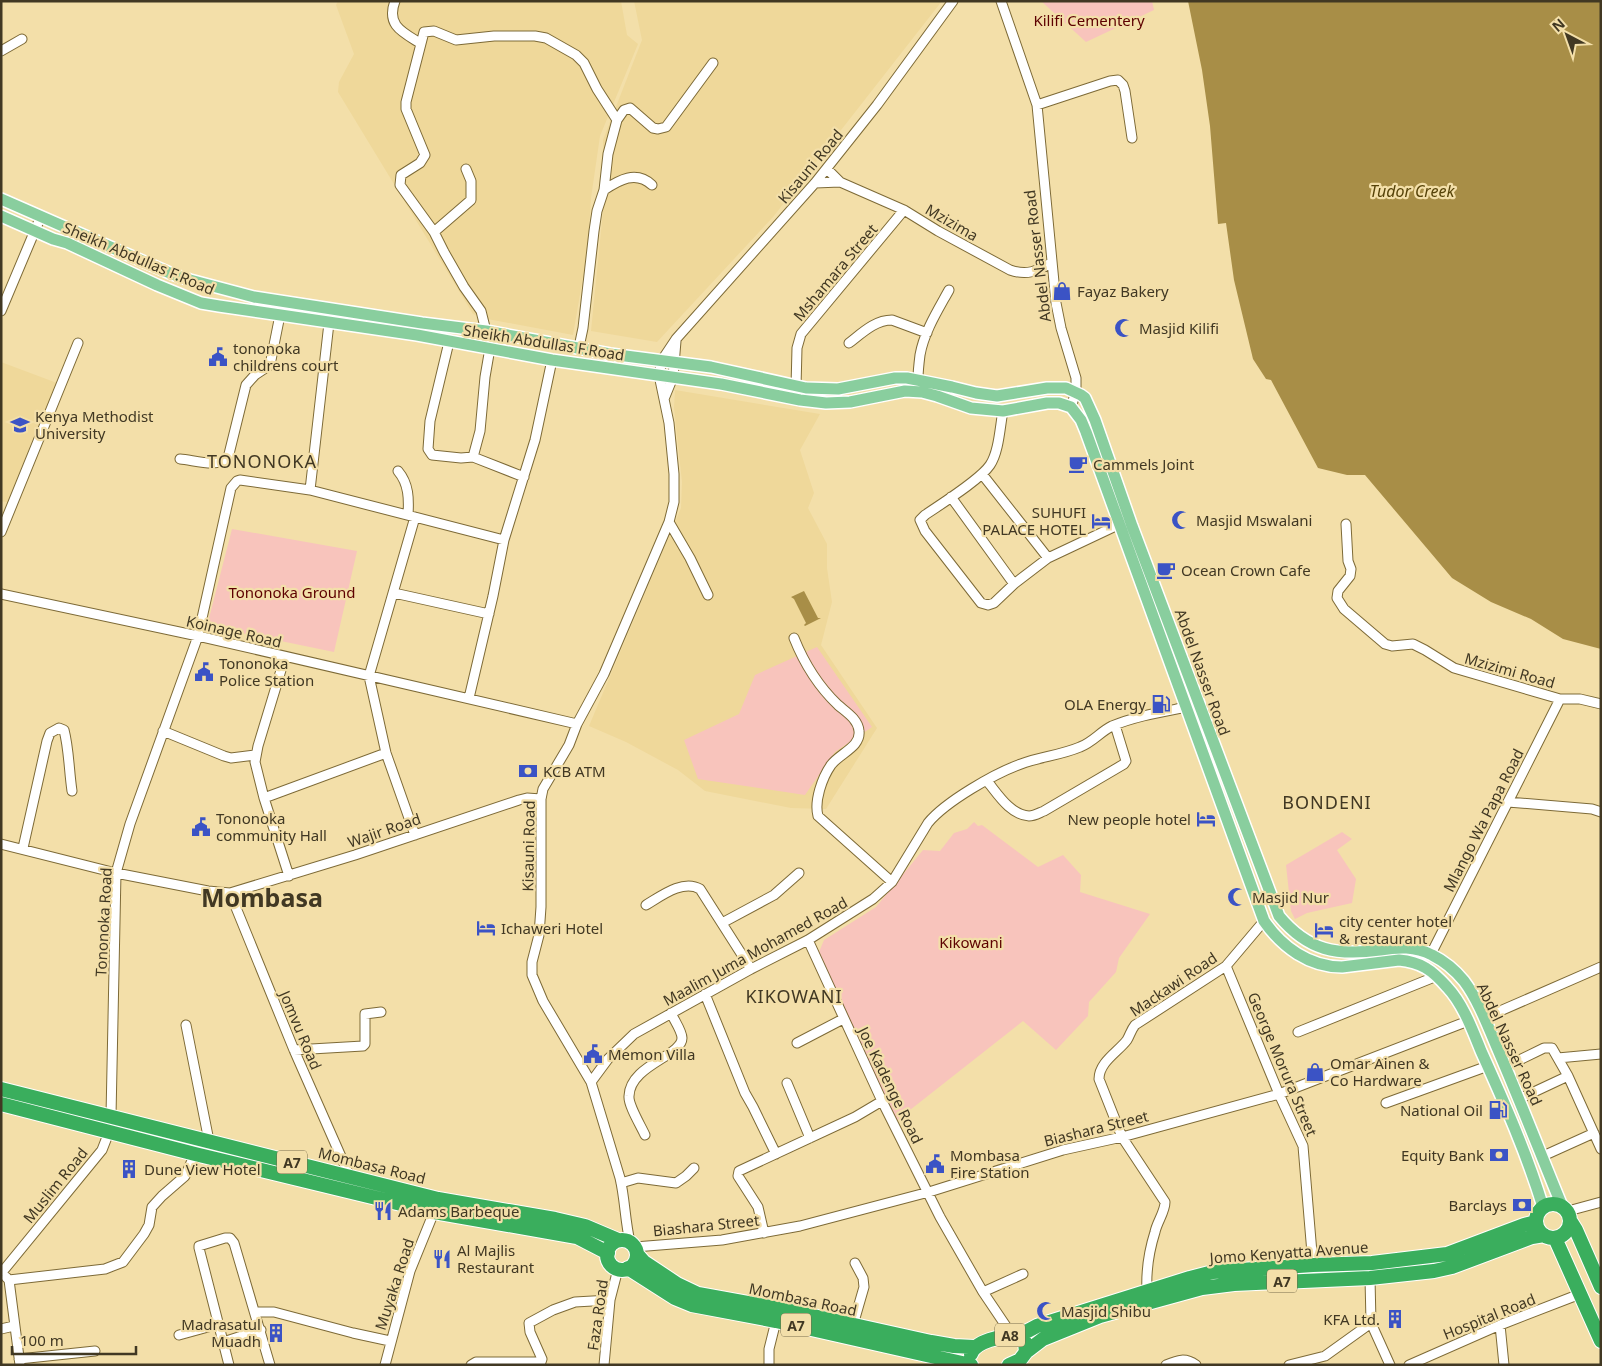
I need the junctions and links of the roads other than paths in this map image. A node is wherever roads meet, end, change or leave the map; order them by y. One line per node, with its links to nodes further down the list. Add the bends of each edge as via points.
1 (395, 1): 5 (street, via 392,19 403,33)
2 (953, 1): 12 (street, Kisauni Road)
3 (1001, 1): 8 (street, Abdel Nasser Road)
4 (22, 39): 6 (street)
5 (420, 43): 9 (street, via 424,32 429,31 456,40 494,36 546,38 584,63); 22 (street, via 406,109 425,155 401,175 400,185)
6 (1, 51)
7 (713, 63): 9 (street, via 666,127 653,128 630,108 624,110)
8 (1037, 105): 10 (street, via 1118,80 1125,91); 23 (street, Abdel Nasser Road)
9 (617, 120): 16 (street, via 608,154)
10 (1132, 138)
11 (466, 168): 22 (street, via 471,181 471,200)
12 (827, 169): 13 (street); 14 (street, Kisauni Road)
13 (840, 182): 14 (street); 18 (street, Mzizima)
14 (815, 184): 30 (street, Kisauni Road)
15 (652, 185): 16 (street, via 644,179 632,177 620,179)
16 (604, 190): 34 (street, via 594,231)
17 (1, 199): 20 (main road, Sheikh Abdullas F.Road)
18 (904, 210): 23 (street, Mzizima, via 1021,274 1033,273); 42 (street, Mshamara Street, via 801,334 797,348)
19 (1, 216): 21 (main road, Sheikh Abdullas F.Road)
20 (41, 216): 21 (street); 28 (main road, Sheikh Abdullas F.Road, via 146,264 215,287 254,297)
21 (36, 231): 25 (street); 26 (main road, Sheikh Abdullas F.Road, via 201,303)
22 (434, 232): 28 (street, via 481,311)
23 (1051, 263): 43 (street, Abdel Nasser Road, via 1056,303 1075,373)
24 (949, 290): 29 (street)
25 (1, 311)
26 (280, 315): 27 (main road, Sheikh Abdullas F.Road); 48 (street, via 270,365 246,385 228,458 216,463)
27 (329, 323): 31 (main road, Sheikh Abdullas F.Road); 52 (street)
28 (486, 331): 34 (main road, Sheikh Abdullas F.Road)
29 (927, 333): 33 (street, via 887,320 876,323); 41 (street, via 920,354)
30 (676, 339): 37 (street, Kisauni Road); 38 (street)
31 (450, 342): 35 (main road, Sheikh Abdullas F.Road); 47 (street, via 430,422 428,451 432,455)
32 (78, 343): 58 (street)
33 (849, 343)
34 (579, 347): 37 (main road, Sheikh Abdullas F.Road)
35 (490, 348): 36 (main road, Sheikh Abdullas F.Road); 47 (street, via 480,431)
36 (552, 360): 39 (main road, Sheikh Abdullas F.Road); 51 (street)
37 (662, 360): 38 (main road, Sheikh Abdullas F.Road); 39 (street, Kisauni Road)
38 (674, 362): 40 (street); 42 (main road, Sheikh Abdullas F.Road, via 711,367)
39 (659, 375): 40 (main road, Sheikh Abdullas F.Road); 44 (street, Kisauni Road)
40 (673, 377): 44 (street); 46 (main road, Sheikh Abdullas F.Road, via 826,403 914,391 971,408)
41 (918, 379): 42 (main road, Sheikh Abdullas F.Road, via 895,378 838,389); 43 (main road, Sheikh Abdullas F.Road, via 997,396 1047,388 1066,388)
42 (796, 387)
43 (1076, 392): 45 (street); 69 (main road, Abdel Nasser Road, via 1085,398 1095,420)
44 (664, 399): 55 (street, Kisauni Road, via 674,474 674,502)
45 (1071, 407): 46 (main road, Sheikh Abdullas F.Road, via 1053,402); 56 (main road, Abdel Nasser Road, via 1084,427)
46 (1002, 411): 50 (street, via 993,459)
47 (473, 457): 51 (street)
48 (180, 459)
49 (398, 471): 54 (street, via 403,477)
50 (982, 474): 53 (street); 60 (street)
51 (524, 477): 59 (street)
52 (310, 490): 54 (street); 66 (street, Tononoka Road, via 244,480 234,483)
53 (951, 497): 61 (street); 61 (street, via 920,520 925,531 981,603 994,603)
54 (412, 516): 59 (street); 62 (street)
55 (669, 522): 64 (street); 76 (street, Kisauni Road, via 604,674)
56 (1120, 524): 60 (street); 70 (main road, Abdel Nasser Road)
57 (1346, 524): 73 (street, Mzizimi Road, via 1348,561 1352,569 1337,598 1344,609 1388,646 1413,644 1454,668)
58 (1, 532)
59 (504, 540): 65 (street)
60 (1048, 558): 61 (street)
61 (1014, 584)
62 (394, 593): 65 (street); 71 (street)
63 (1, 594): 66 (street, Koinage Road)
64 (708, 595)
65 (489, 614): 72 (street)
66 (198, 636): 68 (street, Koinage Road); 78 (street, Tononoka Road)
67 (794, 638): 95 (street, via 811,672 854,718 859,731 856,743 827,773 816,803 818,816)
68 (285, 657): 71 (street, Koinage Road); 82 (street)
69 (1183, 662): 70 (main road); 79 (main road, Abdel Nasser Road)
70 (1171, 664): 75 (main road, Abdel Nasser Road)
71 (369, 676): 72 (street, Koinage Road); 81 (street)
72 (469, 698): 76 (street, Koinage Road)
73 (1560, 699): 74 (street, Mzizimi Road); 87 (street, Mlango Wa Papa Road)
74 (1601, 704)
75 (1186, 707): 77 (street, Maalim Juma Mohamed Road); 80 (main road, Abdel Nasser Road)
76 (577, 724): 86 (street, Kisauni Road, via 569,745 543,789)
77 (1115, 726): 83 (street, Maalim Juma Mohamed Road, via 1081,747 1022,764); 83 (street, via 1126,760 1124,764 1037,814 1027,816 1012,808)
78 (163, 731): 82 (street, via 231,758); 92 (street, Tononoka Road)
79 (1211, 738): 80 (main road); 101 (main road, Abdel Nasser Road, via 1271,900 1287,926 1315,946 1335,952 1356,953 1401,947)
80 (1200, 742): 98 (main road, Abdel Nasser Road)
81 (386, 753): 85 (street); 89 (street)
82 (255, 754): 85 (street)
83 (987, 781): 95 (street, Maalim Juma Mohamed Road, via 933,816)
84 (72, 790): 91 (street, via 66,739 64,730 59,728 50,733 47,741)
85 (264, 798): 94 (street)
86 (541, 799): 89 (street, Wajir Road, via 519,800); 121 (street, Kisauni Road, via 540,917 532,975 543,1002)
87 (1508, 802): 88 (street, via 1592,808); 101 (street, Mlango Wa Papa Road)
88 (1601, 812)
89 (414, 835): 94 (street, Wajir Road)
90 (1, 844): 91 (street, Wajir Road)
91 (23, 848): 92 (street, Wajir Road)
92 (116, 873): 96 (street, Wajir Road); 129 (street, Tononoka Road)
93 (799, 873): 99 (street, via 774,895)
94 (289, 876): 96 (street, Wajir Road)
95 (892, 882): 100 (street, Maalim Juma Mohamed Road, via 873,900)
96 (230, 894): 115 (street, Jomvu Road)
97 (646, 905): 99 (street, via 674,889 690,885 700,889)
98 (1264, 921): 102 (street, Mackawi Road); 105 (main road, Abdel Nasser Road, via 1292,950 1317,963 1342,967 1399,960 1423,965)
99 (722, 924): 104 (street)
100 (808, 940): 104 (street, Maalim Juma Mohamed Road); 110 (street, Joe Kadenge Road)
101 (1431, 954): 109 (main road, Abdel Nasser Road, via 1460,977)
102 (1226, 966): 124 (street, George Morura Street); 133 (street, Mackawi Road, via 1138,1023 1102,1069 1099,1079)
103 (1601, 967): 109 (street)
104 (751, 969): 106 (street, Maalim Juma Mohamed Road)
105 (1437, 976): 111 (main road, Abdel Nasser Road, via 1453,994); 113 (street)
106 (705, 994): 108 (street, Maalim Juma Mohamed Road); 138 (street, via 745,1093)
107 (382, 1012): 115 (street, via 365,1014 363,1046)
108 (671, 1013): 121 (street, Maalim Juma Mohamed Road, via 634,1034 608,1059); 132 (street, via 682,1037 681,1043 643,1071 631,1084 628,1098)
109 (1484, 1018): 119 (main road, Abdel Nasser Road)
110 (843, 1019): 114 (street); 126 (street, Joe Kadenge Road)
111 (1468, 1020): 118 (main road, Abdel Nasser Road); 124 (street, Biashara Street)
112 (186, 1025): 135 (street)
113 (1298, 1032)
114 (797, 1044)
115 (294, 1050): 141 (street, Jomvu Road)
116 (1601, 1054): 117 (street)
117 (1558, 1058): 119 (street, via 1552,1048 1546,1048); 120 (street)
118 (1488, 1066): 127 (street); 145 (main road, Abdel Nasser Road)
119 (1505, 1067): 125 (main road, Abdel Nasser Road)
120 (1568, 1076): 125 (street); 130 (street)
121 (591, 1082): 142 (street, Kisauni Road)
122 (787, 1083): 134 (street)
123 (1, 1089): 129 (highway, Mombasa Road / A7)
124 (1279, 1094): 133 (street, Biashara Street); 154 (street, George Morura Street, via 1303,1146)
125 (1519, 1099): 139 (main road, Abdel Nasser Road)
126 (882, 1101): 134 (street); 143 (street, Joe Kadenge Road)
127 (1386, 1103)
128 (1, 1104): 131 (highway, Mombasa Road / A7)
129 (118, 1118): 131 (highway); 135 (highway, Mombasa Road / A7)
130 (1594, 1133): 136 (street); 139 (street)
131 (115, 1134): 137 (highway, Mombasa Road / A7); 156 (street, Muslim Road)
132 (645, 1135)
133 (1122, 1137): 143 (street, Biashara Street, via 1063,1150); 162 (street, Mackawi Road, via 1165,1202 1154,1233)
134 (810, 1138): 138 (street)
135 (209, 1142): 141 (highway, Mombasa Road / A7)
136 (1601, 1149)
137 (195, 1154): 146 (highway, Mombasa Road / A7); 159 (street, via 185,1176 152,1207 144,1234 122,1262 105,1269)
138 (776, 1154): 149 (street, via 738,1174 758,1207)
139 (1543, 1156): 147 (main road, Abdel Nasser Road)
140 (694, 1168): 142 (street, via 676,1183 638,1178)
141 (350, 1177): 151 (highway, Mombasa Road / A7, via 438,1199 570,1222)
142 (621, 1183): 151 (street, Kisauni Road)
143 (929, 1192): 149 (street, Biashara Street); 161 (street, Joe Kadenge Road)
144 (1601, 1202): 147 (street)
145 (1543, 1207): 147 (highway, via 1556,1204); 148 (highway)
146 (434, 1212): 152 (highway, Mombasa Road / A7, via 578,1237); 177 (street, Muyaka Road, via 410,1271)
147 (1567, 1213): 150 (highway, via 1566,1233); 160 (highway)
148 (1536, 1222): 150 (highway); 154 (highway, Jomo Kenyatta Avenue / A7, via 1447,1254 1372,1263)
149 (764, 1233): 151 (street, Biashara Street, via 722,1240)
150 (1550, 1236): 158 (highway, Jomo Kenyatta Avenue / A7, via 1532,1237 1441,1270); 163 (highway)
151 (630, 1246): 152 (highway, via 611,1245); 155 (highway, via 635,1263); 169 (highway, Mombasa Road / A7, via 644,1262 693,1292)
152 (608, 1253): 155 (highway, via 610,1262)
153 (854, 1263): 169 (street, via 863,1278 864,1287)
154 (1313, 1265): 162 (highway, Jomo Kenyatta Avenue / A7, via 1213,1272)
155 (623, 1268): 164 (street, Faza Road); 166 (highway, A7, via 684,1302)
156 (2, 1271): 159 (street, Muslim Road)
157 (1024, 1274): 161 (street)
158 (1370, 1278): 167 (street); 184 (highway, Jomo Kenyatta Avenue / A7, via 1209,1286 1100,1316 1043,1339)
159 (9, 1280): 171 (street)
160 (1601, 1287)
161 (983, 1292): 172 (street, Joe Kadenge Road)
162 (1147, 1292): 176 (highway, Jomo Kenyatta Avenue / A7)
163 (1580, 1294): 170 (street, Hospital Road); 179 (highway)
164 (610, 1300): 188 (street, via 575,1302 528,1323 542,1359 540,1363 476,1362); 189 (street, Faza Road)
165 (255, 1312): 168 (street, via 232,1240 225,1238 200,1246); 174 (street); 177 (street, via 274,1312)
166 (776, 1321): 190 (street, via 769,1349); 191 (highway, A7)
167 (1371, 1322): 182 (street); 195 (street)
168 (219, 1324): 175 (street); 178 (street)
169 (854, 1325): 180 (highway, Mombasa Road / A7, via 954,1346)
170 (1500, 1325): 196 (street, Hospital Road); 197 (street)
171 (14, 1326): 173 (street); 183 (street)
172 (996, 1328): 176 (highway, Jomo Kenyatta Avenue / A8); 176 (street, Joe Kadenge Road); 180 (highway, Jomo Kenyatta Avenue / A8)
173 (1, 1329)
174 (261, 1330): 178 (street); 186 (street)
175 (179, 1335)
176 (1015, 1335): 184 (highway, Jomo Kenyatta Avenue / A8, via 1025,1342)
177 (390, 1341): 187 (street, Muyaka Road)
178 (223, 1342): 185 (street)
179 (1601, 1342)
180 (974, 1347): 191 (highway, A8)
181 (95, 1351): 183 (street)
182 (1325, 1360): 194 (street)
183 (19, 1362)
184 (1015, 1362)
185 (230, 1365)
186 (270, 1365)
187 (384, 1365)
188 (471, 1365)
189 (604, 1365)
190 (769, 1365)
191 (972, 1365)
192 (1166, 1365): 193 (street, via 1185,1359)
193 (1196, 1365)
194 (1289, 1365)
195 (1390, 1365)
196 (1409, 1365)
197 (1504, 1365)

